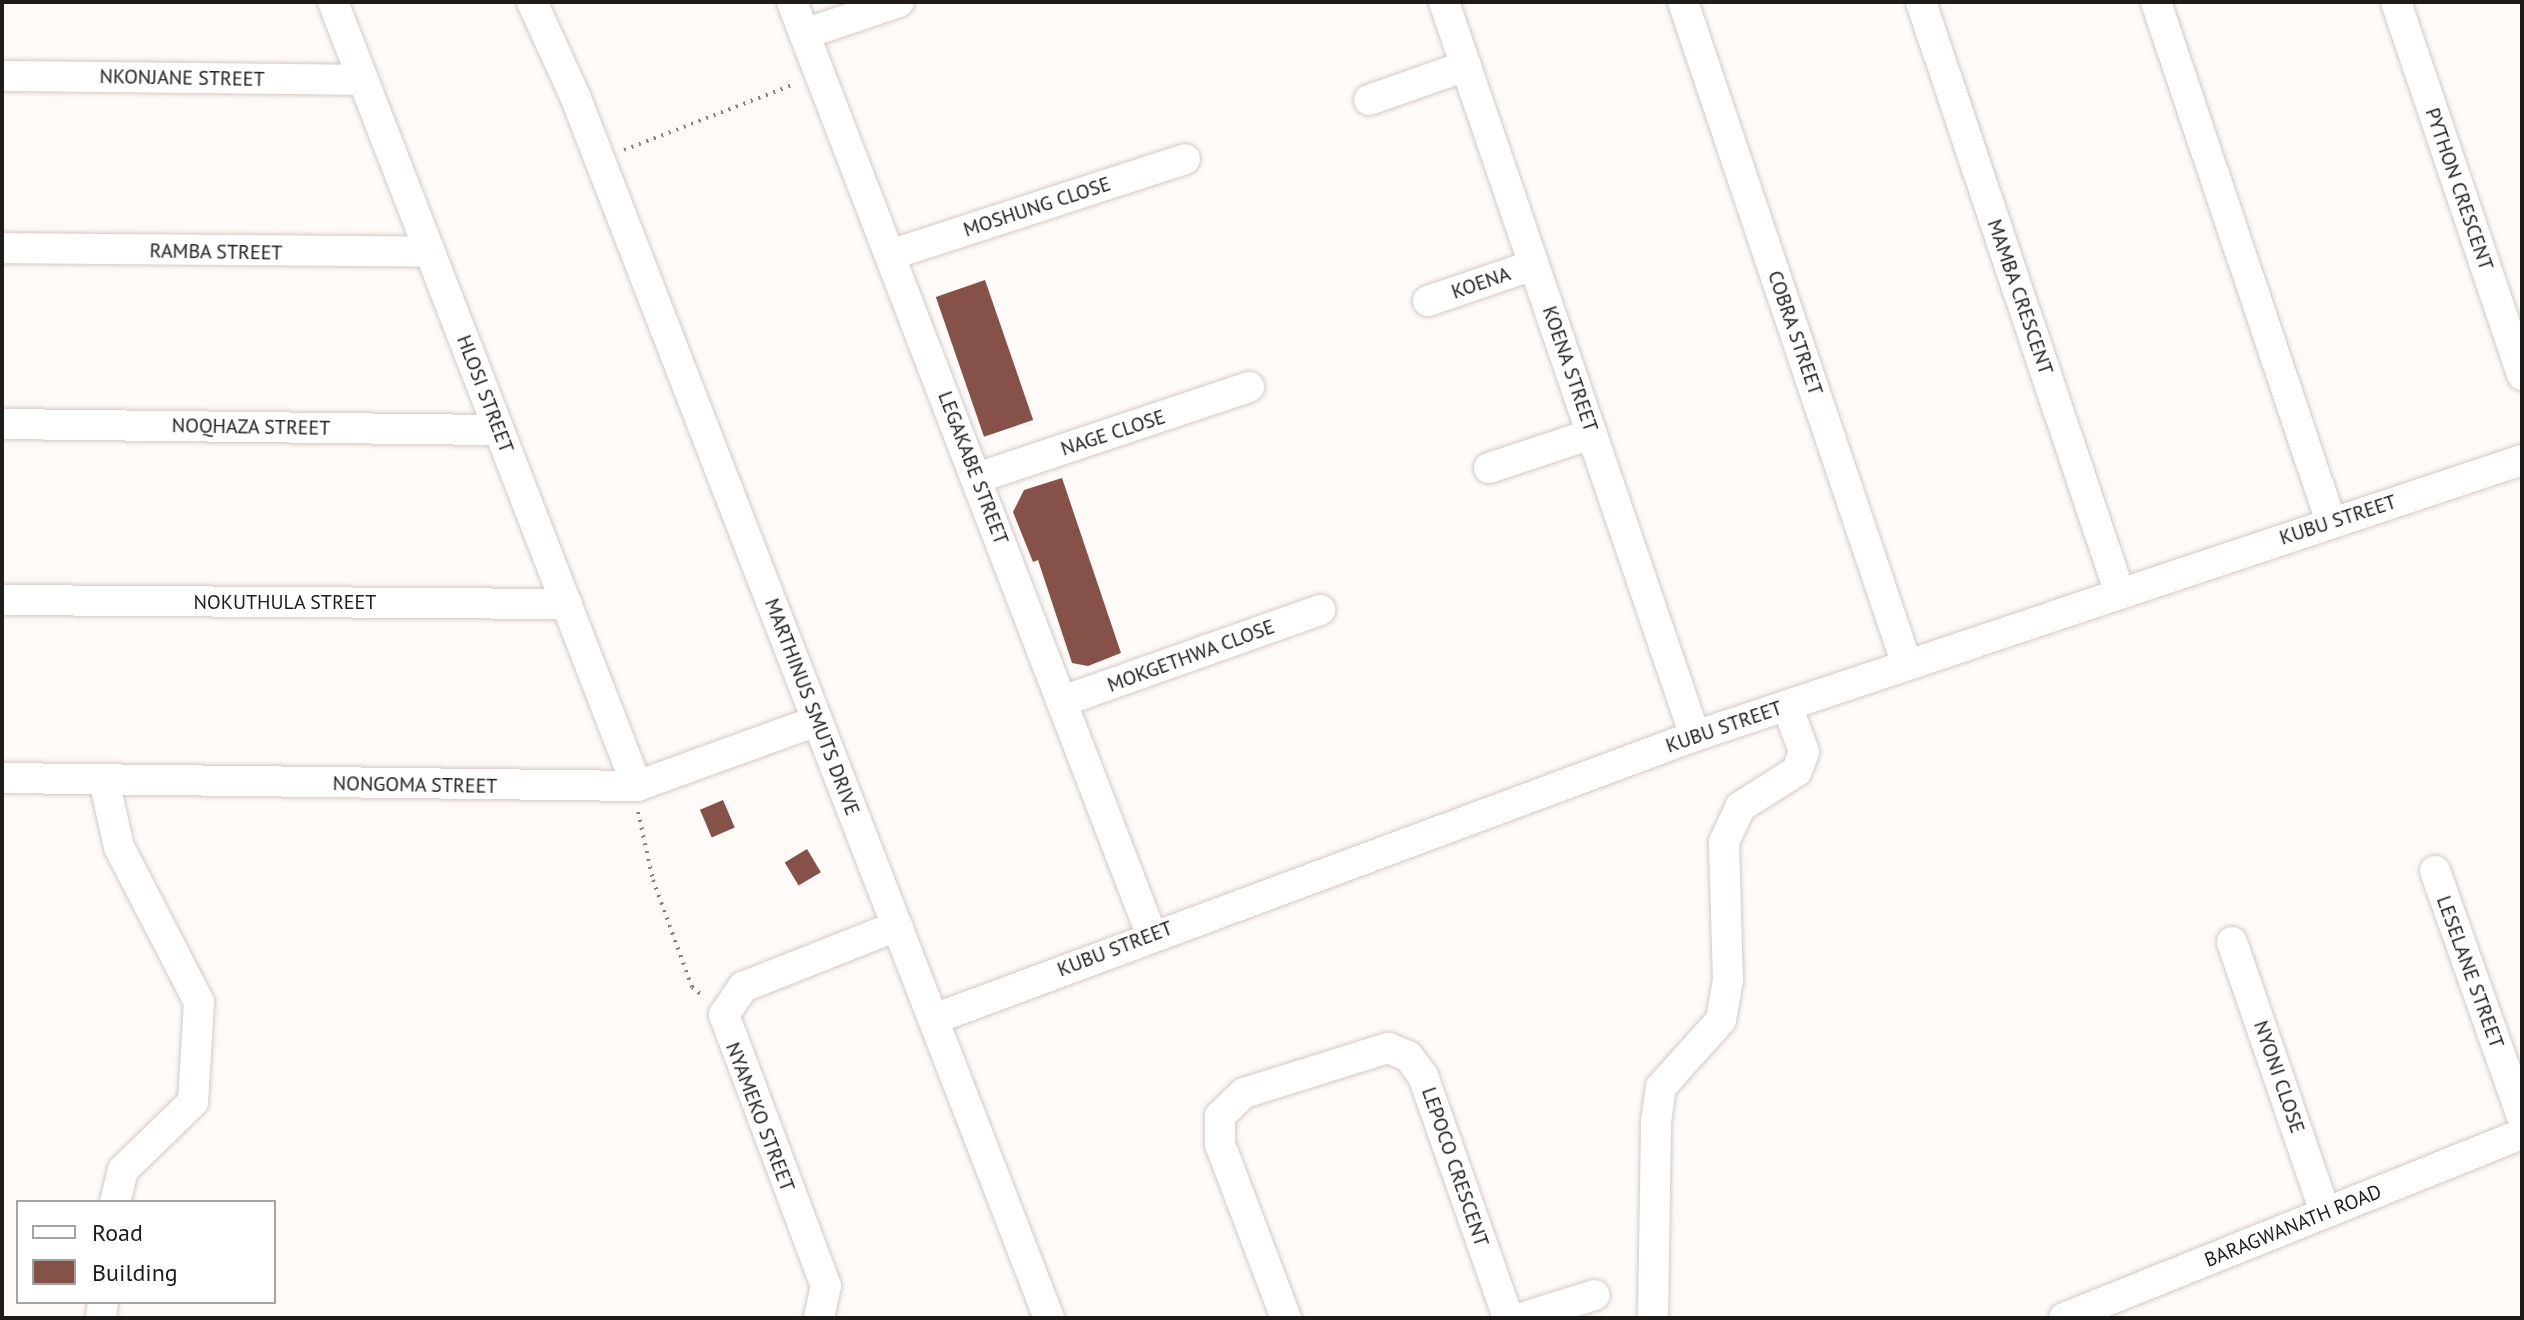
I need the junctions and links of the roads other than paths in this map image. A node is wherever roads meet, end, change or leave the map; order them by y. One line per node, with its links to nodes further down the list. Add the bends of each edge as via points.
1 (333, 2): 14 (street, HLOSI STREET)
2 (532, 2): 15 (street, MARTHINUS SMUTS DRIVE)
3 (548, 2): 15 (street, MARTHINUS SMUTS DRIVE, via 577,83)
4 (792, 2): 11 (street, LEGAKABE STREET)
5 (899, 2): 11 (street)
6 (1444, 2): 12 (street, KOENA STREET)
7 (1683, 2): 36 (street, COBRA STREET)
8 (1921, 2): 32 (street, MAMBA CRESCENT)
9 (2156, 2): 31 (street)
10 (2396, 2): 23 (street, PYTHON CRESCENT)
11 (804, 34): 20 (street, LEGAKABE STREET)
12 (1466, 66): 16 (street); 21 (street, KOENA STREET)
13 (2, 76): 14 (street, NKONJANE STREET)
14 (362, 80): 19 (street, HLOSI STREET)
15 (575, 96): 39 (street, MARTHINUS SMUTS DRIVE)
16 (1369, 100)
17 (1185, 159): 20 (street, MOSHUNG CLOSE)
18 (2, 248): 19 (street, RAMBA STREET)
19 (430, 252): 26 (street, HLOSI STREET)
20 (890, 255): 30 (street, LEGAKABE STREET)
21 (1534, 265): 22 (street, KOENA); 27 (street, KOENA STREET)
22 (1428, 301)
23 (2522, 375)
24 (1249, 387): 30 (street, NAGE CLOSE)
25 (2, 424): 26 (street, NOQHAZA STREET)
26 (499, 430): 34 (street, HLOSI STREET)
27 (1592, 434): 29 (street); 40 (street, KOENA STREET)
28 (2522, 460): 31 (street, KUBU STREET)
29 (1489, 468)
30 (977, 478): 37 (street, LEGAKABE STREET)
31 (2331, 522): 32 (street, KUBU STREET)
32 (2119, 591): 36 (street, KUBU STREET)
33 (2, 600): 34 (street, NOKUTHULA STREET)
34 (567, 604): 43 (street, HLOSI STREET)
35 (1320, 610): 37 (street, MOKGETHWA CLOSE)
36 (1907, 665): 38 (street, KUBU STREET)
37 (1063, 701): 46 (street, LEGAKABE STREET)
38 (1787, 705): 40 (street, KUBU STREET); 59 (street, via 1804,752 1797,771 1740,807 1724,842 1728,980 1721,1020 1661,1087)
39 (817, 721): 43 (street, NONGOMA STREET); 45 (street, MARTHINUS SMUTS DRIVE)
40 (1695, 736): 46 (street, KUBU STREET)
41 (2, 778): 42 (street, NONGOMA STREET)
42 (104, 780): 43 (street, NONGOMA STREET); 51 (street, via 123,856 199,1002 193,1102 123,1170)
43 (634, 786)
44 (2435, 871): 49 (street, LESELANE STREET)
45 (897, 926): 48 (street, MARTHINUS SMUTS DRIVE); 54 (street, NYAMEKO STREET, via 743,987 724,1015 826,1286)
46 (1151, 934): 48 (street, KUBU STREET)
47 (2232, 942): 52 (street, NYONI CLOSE)
48 (934, 1019): 55 (street, MARTHINUS SMUTS DRIVE)
49 (2522, 1117)
50 (2522, 1134): 52 (street, BARAGWANATH ROAD)
51 (116, 1200)
52 (2325, 1212): 60 (street, BARAGWANATH ROAD)
53 (1595, 1295): 58 (street)
54 (819, 1318)
55 (1049, 1318)
56 (1286, 1318): 57 (street, LEPOCO CRESCENT, via 1220,1144 1220,1116 1244,1093 1388,1048 1408,1056 1423,1076)
57 (1508, 1318)
58 (1521, 1318)
59 (1653, 1318)
60 (2064, 1318)

